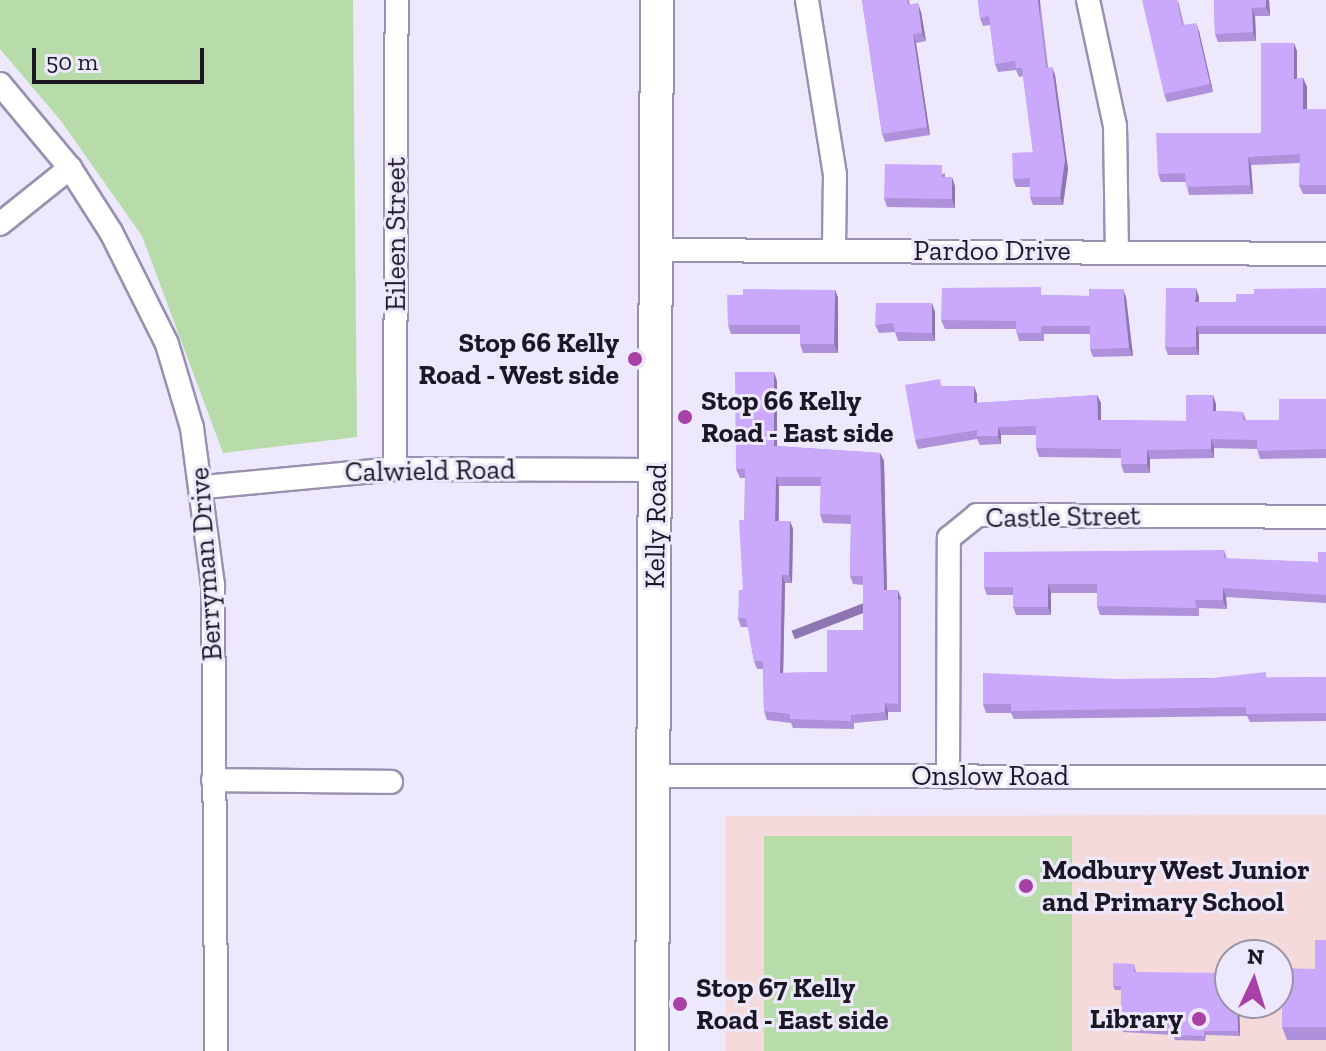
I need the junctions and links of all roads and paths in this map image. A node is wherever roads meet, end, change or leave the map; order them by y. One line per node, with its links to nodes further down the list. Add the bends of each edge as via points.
1 (397, 0): 12 (street, Eileen Street)
2 (657, 0): 8 (street, Kelly Road)
3 (807, 0): 9 (street, via 835,175)
4 (1088, 0): 10 (street, via 1115,126)
5 (0, 84): 6 (street, Berryman Drive)
6 (70, 168): 7 (street); 14 (street, Berryman Drive, via 130,266 167,344)
7 (0, 224)
8 (658, 250): 9 (street, Pardoo Drive); 13 (street, Kelly Road)
9 (834, 250): 10 (street, Pardoo Drive)
10 (1117, 252): 11 (street, Pardoo Drive)
11 (1326, 254)
12 (395, 469): 13 (street, Calwield Road); 14 (street, Calwield Road)
13 (657, 470): 16 (street, Kelly Road)
14 (204, 487): 19 (street, Berryman Drive, via 213,585)
15 (1326, 517): 17 (street, Castle Street, via 977,515 949,538)
16 (654, 776): 17 (street, Onslow Road); 22 (street, Kelly Road)
17 (948, 777): 18 (street, Onslow Road)
18 (1326, 777)
19 (213, 780): 20 (street); 21 (street, Berryman Drive)
20 (391, 782)
21 (216, 1051)
22 (652, 1051)

